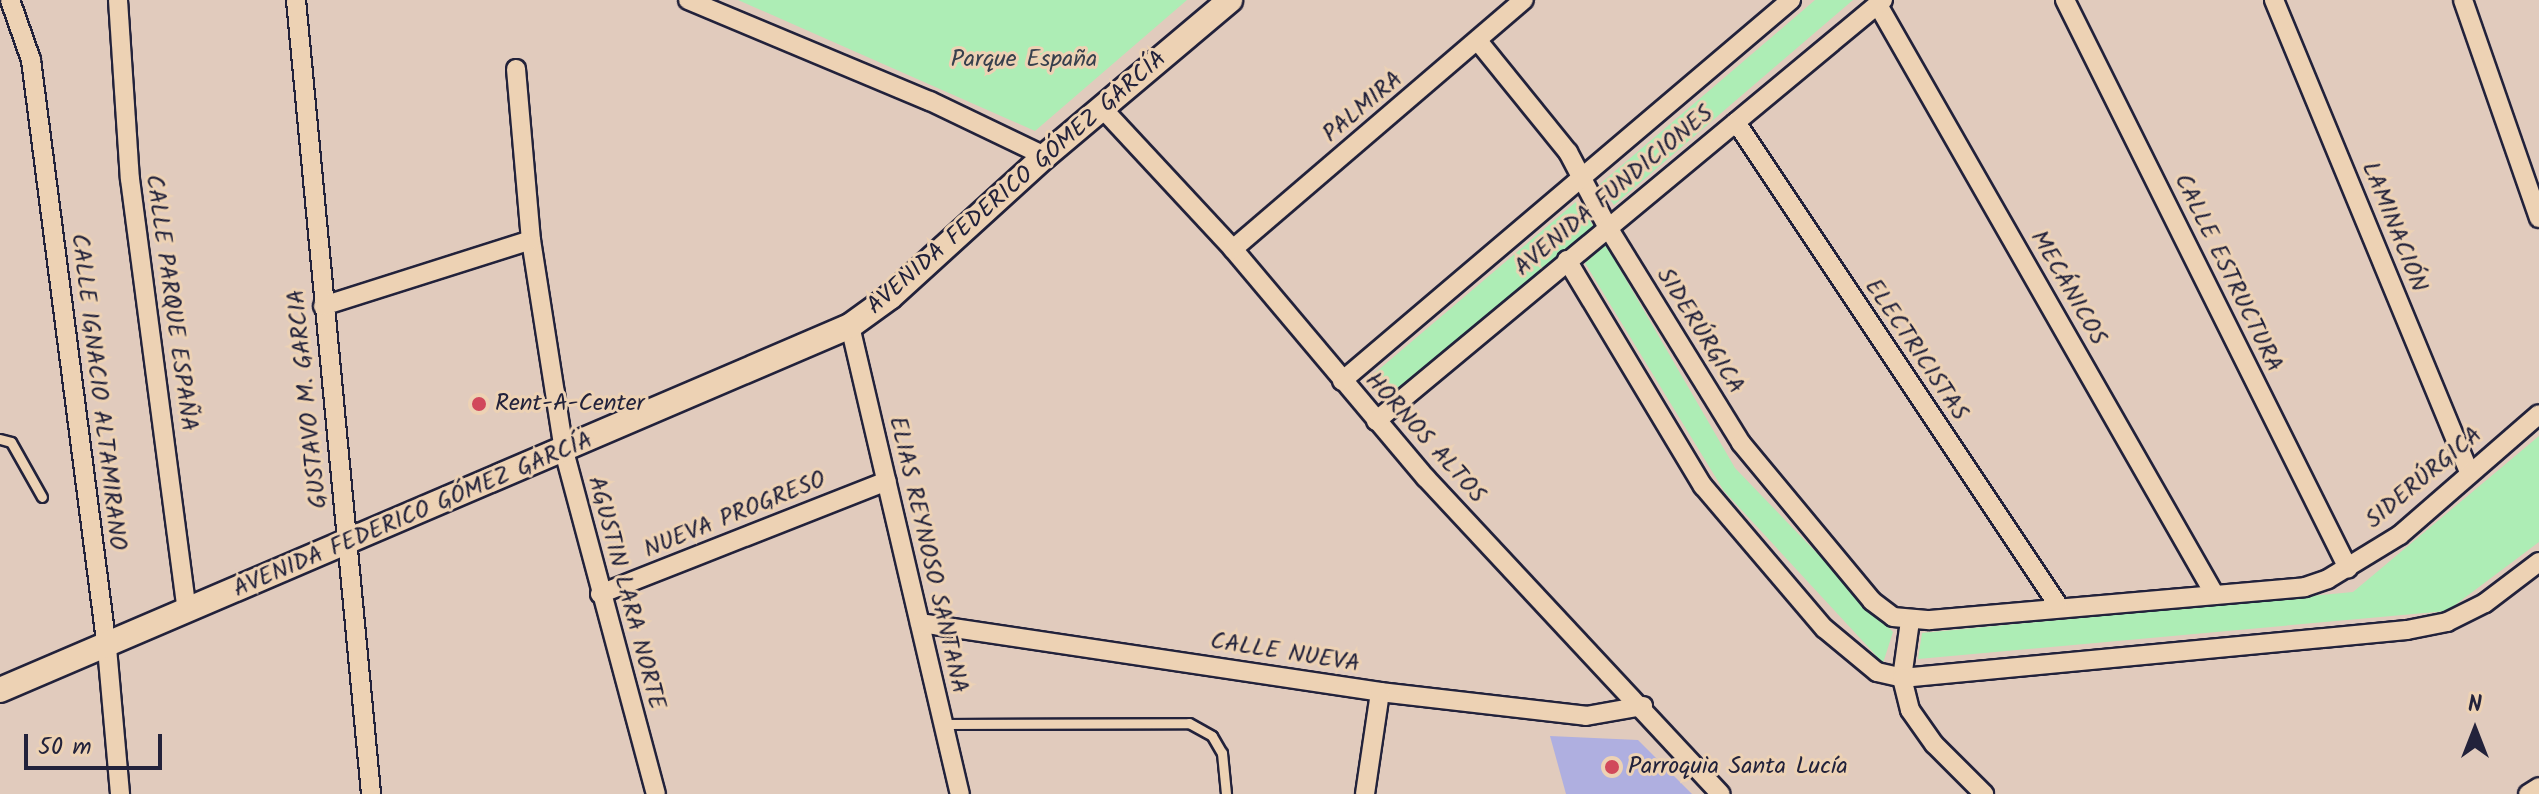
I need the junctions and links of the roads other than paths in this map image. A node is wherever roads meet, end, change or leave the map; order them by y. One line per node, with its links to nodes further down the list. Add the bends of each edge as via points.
1 (10, 0): 42 (street, CALLE IGNACIO ALTAMIRANO, via 31,60)
2 (118, 0): 39 (street, CALLE PARQUE ESPAÑA, via 130,179)
3 (296, 0): 23 (street, GUSTAVO M. GARCIA)
4 (688, 0): 16 (street, via 930,101)
5 (1230, 0): 14 (street, AVENIDA FEDERICO GÓMEZ GARCÍA)
6 (1524, 0): 12 (street, PALMIRA)
7 (1791, 0): 17 (street, AVENIDA FUNDICIONES)
8 (2065, 0): 35 (street, CALLE ESTRUCTURA)
9 (2274, 0): 30 (street, LAMINACIÓN)
10 (2463, 0): 18 (street)
11 (1880, 2): 15 (street, AVENIDA FUNDICIONES); 37 (street, MECÁNICOS)
12 (1478, 41): 17 (street, SIDERÚRGICA); 21 (street, PALMIRA)
13 (516, 69): 20 (street, AGUSTIN LARA NORTE)
14 (1102, 108): 16 (street, AVENIDA FEDERICO GÓMEZ GARCÍA); 21 (street, HORNOS ALTOS)
15 (1736, 122): 19 (street, AVENIDA FUNDICIONES); 38 (street, ELECTRICISTAS)
16 (1045, 156): 24 (street, AVENIDA FEDERICO GÓMEZ GARCÍA, via 890,297)
17 (1582, 177): 19 (street, SIDERÚRGICA); 25 (street, AVENIDA FUNDICIONES)
18 (2539, 218)
19 (1607, 226): 22 (street, AVENIDA FUNDICIONES); 40 (street, SIDERÚRGICA, via 1741,443 1872,601 1893,617)
20 (531, 240): 23 (street); 29 (street, AGUSTIN LARA NORTE)
21 (1233, 249): 25 (street, HORNOS ALTOS)
22 (1567, 260): 27 (street, AVENIDA FUNDICIONES); 43 (street, via 1661,424 1737,530 1852,653 1877,672)
23 (323, 306): 33 (street, GUSTAVO M. GARCIA)
24 (850, 326): 29 (street, AVENIDA FEDERICO GÓMEZ GARCÍA); 31 (street, ELIAS REYNOSO SANTANA)
25 (1342, 381): 27 (street, HORNOS ALTOS)
26 (2539, 414): 30 (street, SIDERÚRGICA)
27 (1376, 421): 46 (street, HORNOS ALTOS)
28 (0, 439): 32 (lane, via 11,442)
29 (564, 451): 33 (street, AVENIDA FEDERICO GÓMEZ GARCÍA); 36 (street, AGUSTIN LARA NORTE)
30 (2469, 472): 35 (street, SIDERÚRGICA, via 2400,535)
31 (887, 481): 36 (street, NUEVA PROGRESO); 41 (street, ELIAS REYNOSO SANTANA)
32 (42, 497)
33 (347, 542): 39 (street, AVENIDA FEDERICO GÓMEZ GARCÍA); 50 (street, GUSTAVO M. GARCIA)
34 (2539, 562): 43 (street, via 2485,603 2447,622 2407,630)
35 (2348, 568): 37 (street, SIDERÚRGICA, via 2305,587)
36 (600, 594): 51 (street, AGUSTIN LARA NORTE)
37 (2215, 595): 38 (street, SIDERÚRGICA)
38 (2058, 605): 40 (street, SIDERÚRGICA)
39 (187, 611): 42 (street, AVENIDA FEDERICO GÓMEZ GARCÍA)
40 (1910, 621): 43 (street)
41 (920, 623): 45 (street, CALLE NUEVA); 47 (street, ELIAS REYNOSO SANTANA)
42 (107, 648): 44 (street, AVENIDA FEDERICO GÓMEZ GARCÍA); 49 (street, CALLE IGNACIO ALTAMIRANO)
43 (1902, 678): 56 (street, via 1910,710 1926,733)
44 (0, 690)
45 (1380, 692): 46 (street, CALLE NUEVA, via 1586,716); 54 (street)
46 (1643, 706): 55 (street, HORNOS ALTOS)
47 (943, 724): 52 (street, ELIAS REYNOSO SANTANA); 53 (lane, via 1189,723 1212,736 1222,753)
48 (2539, 787): 57 (street)
49 (120, 794)
50 (371, 794)
51 (656, 794)
52 (960, 794)
53 (1226, 794)
54 (1365, 794)
55 (1721, 794)
56 (1984, 794)
57 (2528, 794)

